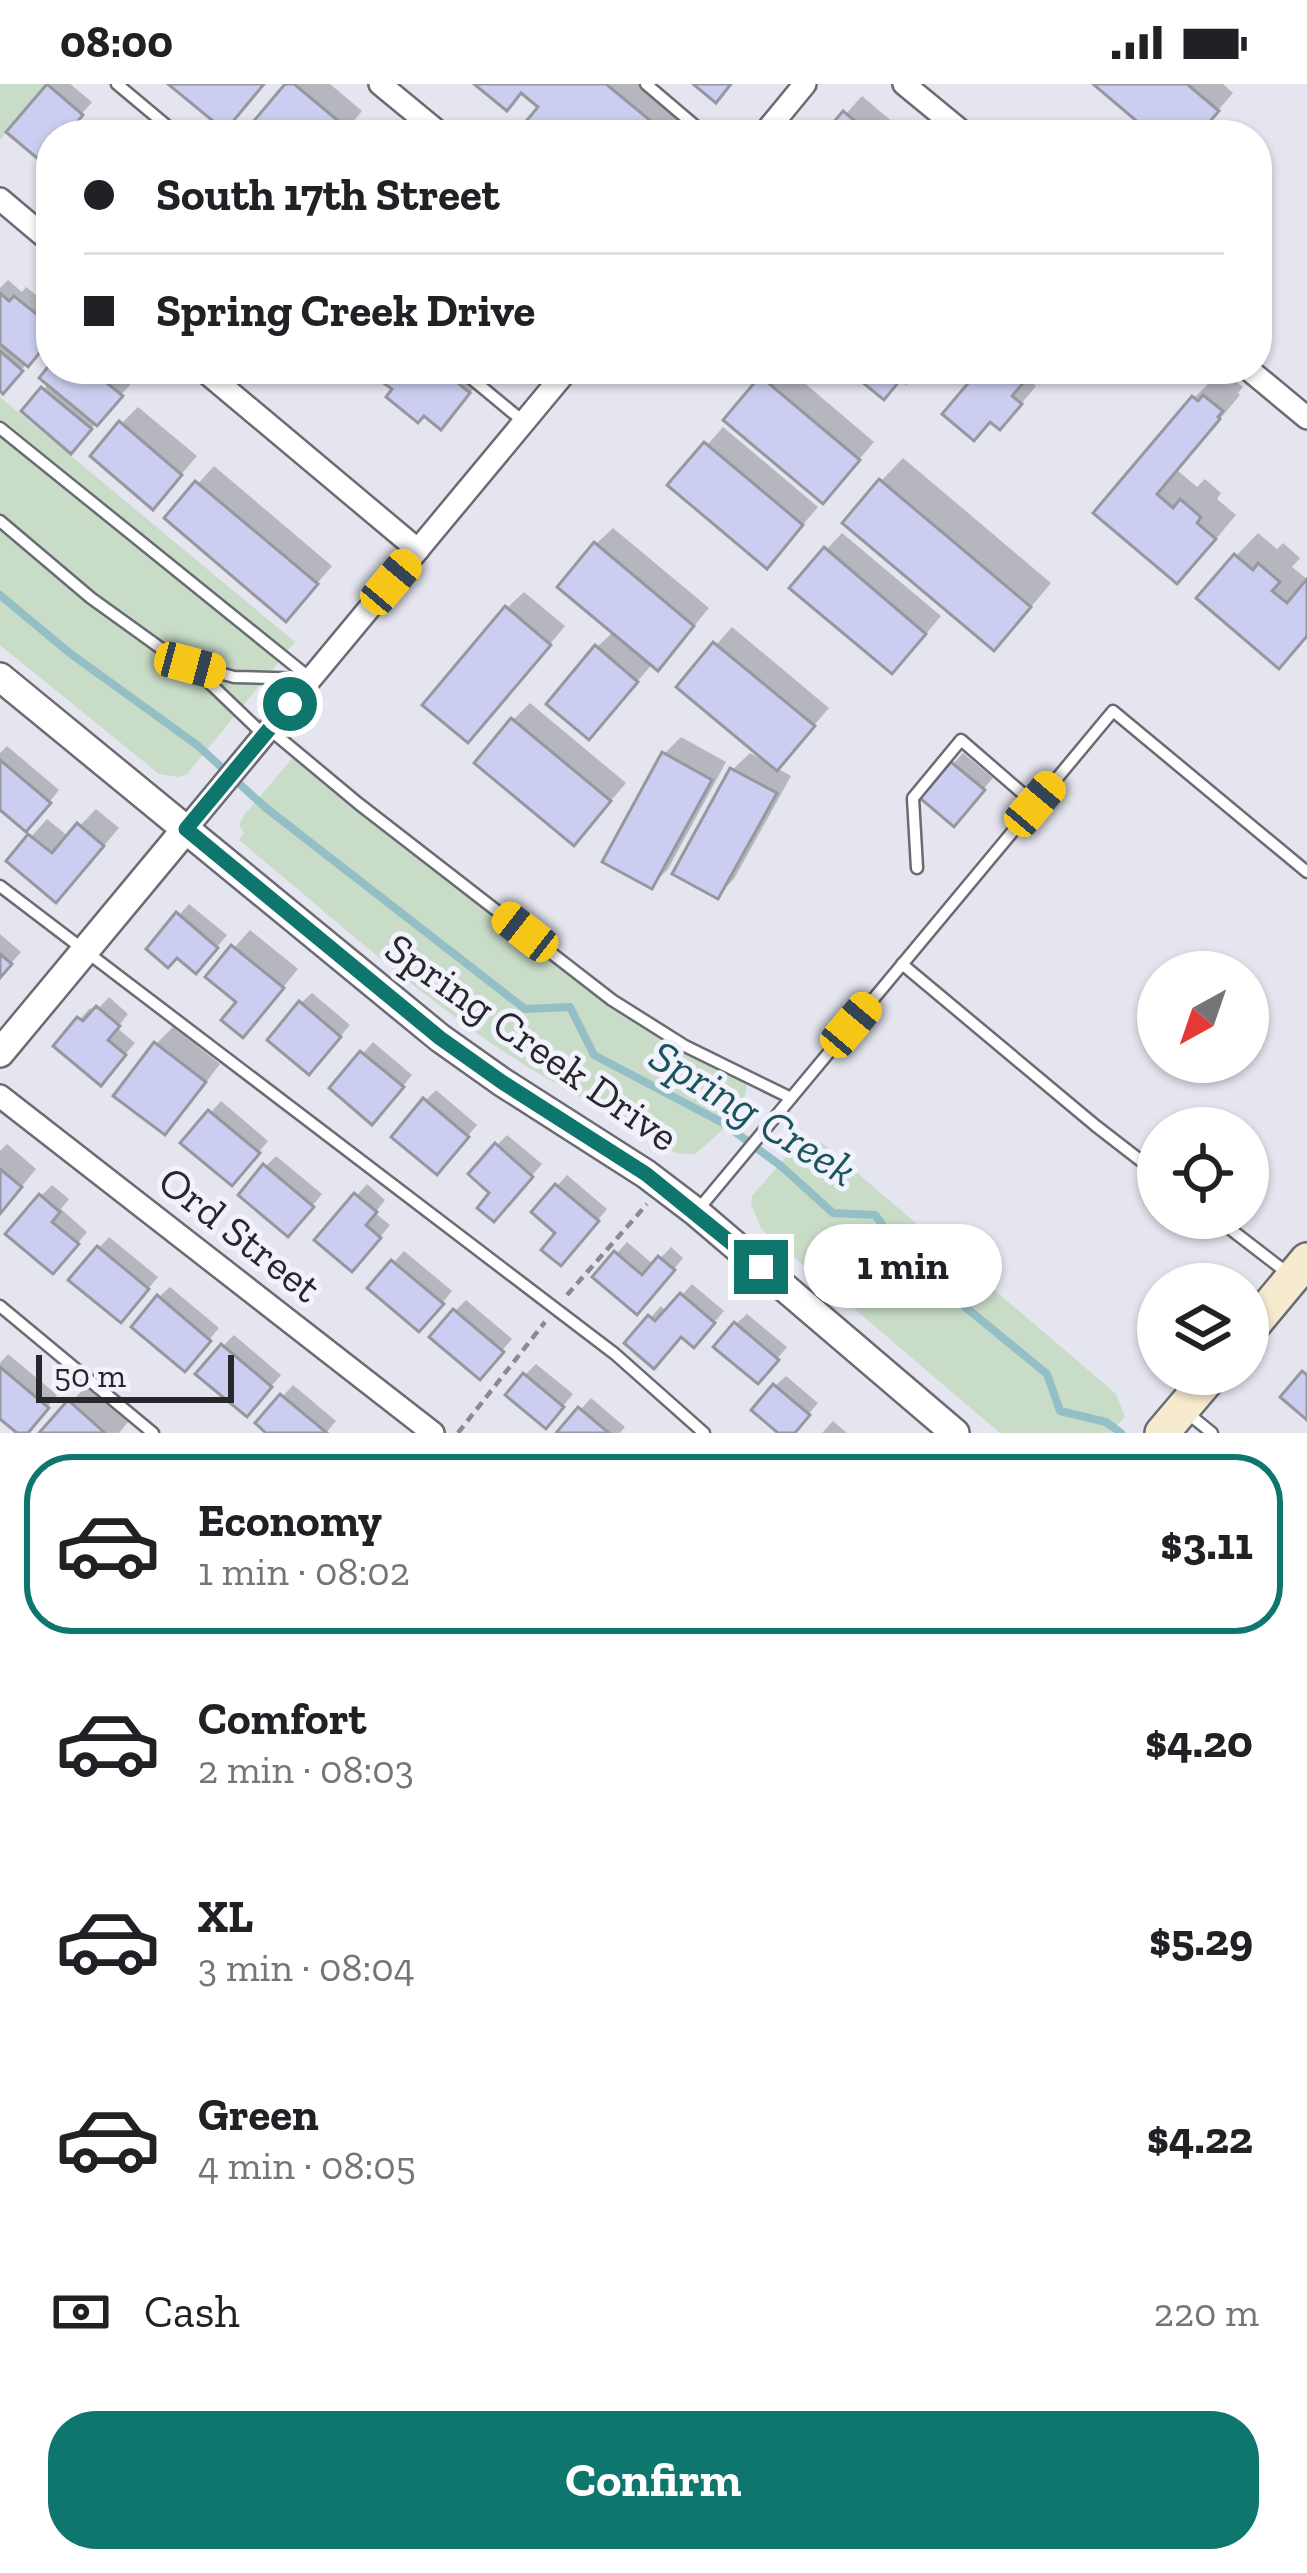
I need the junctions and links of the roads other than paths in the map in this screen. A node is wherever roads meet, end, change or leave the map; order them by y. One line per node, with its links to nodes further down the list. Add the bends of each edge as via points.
1 (118, 84): 6 (lane)
2 (380, 84): 7 (street)
3 (646, 84): 8 (lane)
4 (805, 84): 9 (street)
5 (904, 84): 10 (street)
6 (160, 120)
7 (424, 120)
8 (688, 120)
9 (775, 120)
10 (948, 120)
11 (0, 199): 12 (street)
12 (36, 229)
13 (220, 384): 21 (street)
14 (478, 384): 18 (lane)
15 (556, 384): 18 (street)
16 (1266, 384): 17 (street)
17 (1307, 418)
18 (524, 422): 21 (street)
19 (0, 428): 24 (lane)
20 (0, 521): 22 (lane, via 91,598)
21 (418, 550): 24 (street)
22 (190, 665): 24 (lane); 25 (lane)
23 (0, 677): 27 (street, Spring Creek Drive)
24 (311, 679): 25 (street)
25 (260, 739): 27 (street); 35 (lane, via 359,803 612,1000)
26 (1035, 804): 28 (lane, via 961,740 914,799); 29 (lane, via 1113,711); 32 (lane)
27 (186, 829): 31 (street); 37 (street, Spring Creek Drive, via 440,1038)
28 (917, 868)
29 (1307, 872)
30 (0, 886): 31 (lane)
31 (83, 952): 33 (street); 46 (lane, via 615,1354)
32 (902, 964): 35 (lane); 36 (lane)
33 (0, 1053)
34 (0, 1096): 45 (street, Ord Street)
35 (790, 1098): 37 (lane)
36 (1137, 1158)
37 (696, 1212): 47 (street, Spring Creek Drive)
38 (1247, 1239): 39 (lane)
39 (1302, 1276): 41 (main road)
40 (0, 1306): 44 (lane)
41 (1269, 1309)
42 (1194, 1395): 43 (main road)
43 (1172, 1421): 48 (lane)
44 (153, 1433)
45 (433, 1433)
46 (704, 1433)
47 (955, 1433)
48 (1212, 1433)

